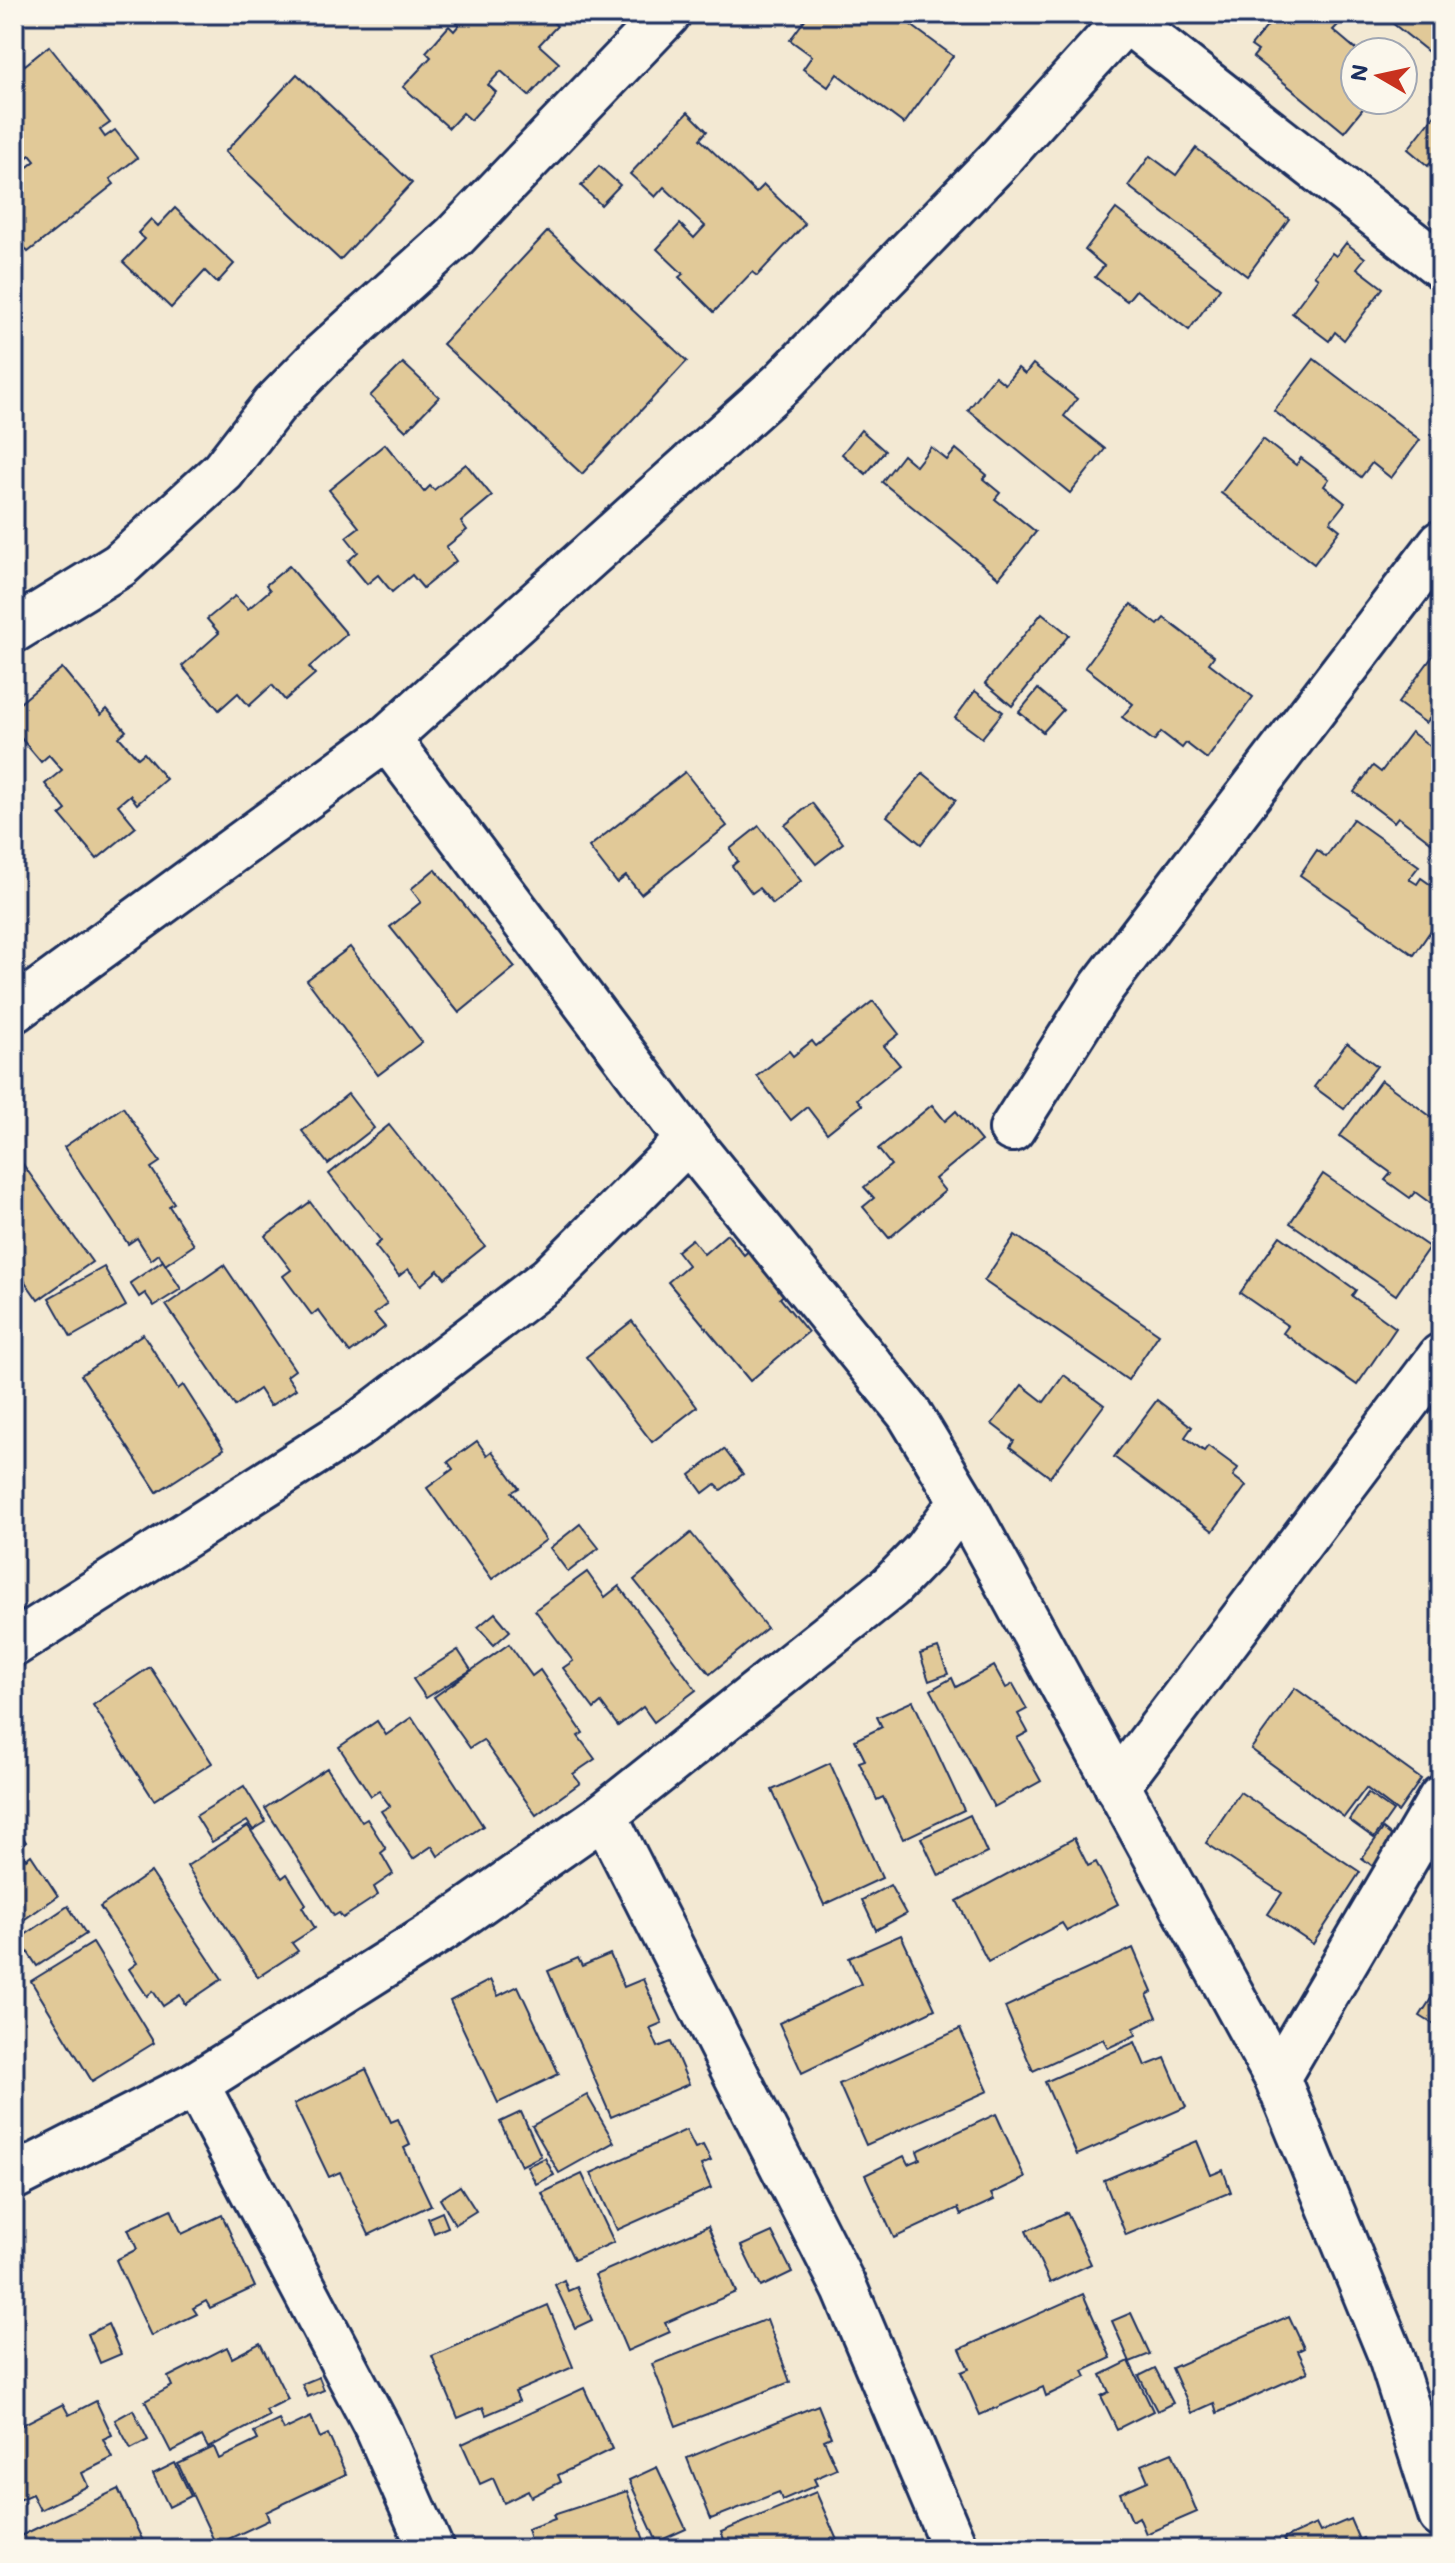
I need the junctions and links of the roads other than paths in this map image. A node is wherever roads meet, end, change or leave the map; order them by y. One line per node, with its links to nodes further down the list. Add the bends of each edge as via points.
1 (668, 14): 5 (street, via 455,236 274,405 223,471 120,565)
2 (1129, 17): 3 (street); 6 (street, via 782,383)
3 (1441, 266)
4 (1441, 543): 8 (street, via 1102,987)
5 (14, 630)
6 (387, 738): 7 (street); 9 (street)
7 (14, 1010)
8 (1012, 1129)
9 (688, 1140): 11 (street, via 909,1413); 12 (street, via 550,1278 355,1427)
10 (1441, 1356): 13 (street)
11 (962, 1501): 13 (street); 15 (street, via 890,1587)
12 (14, 1644)
13 (1117, 1786): 16 (street)
14 (1441, 1798): 16 (street)
15 (604, 1815): 17 (street, via 440,1930); 21 (street, via 845,2289)
16 (1277, 2078): 19 (street, via 1389,2351)
17 (196, 2084): 18 (street); 20 (street, via 378,2429)
18 (14, 2177)
19 (1441, 2515)
20 (431, 2549)
21 (955, 2549)

